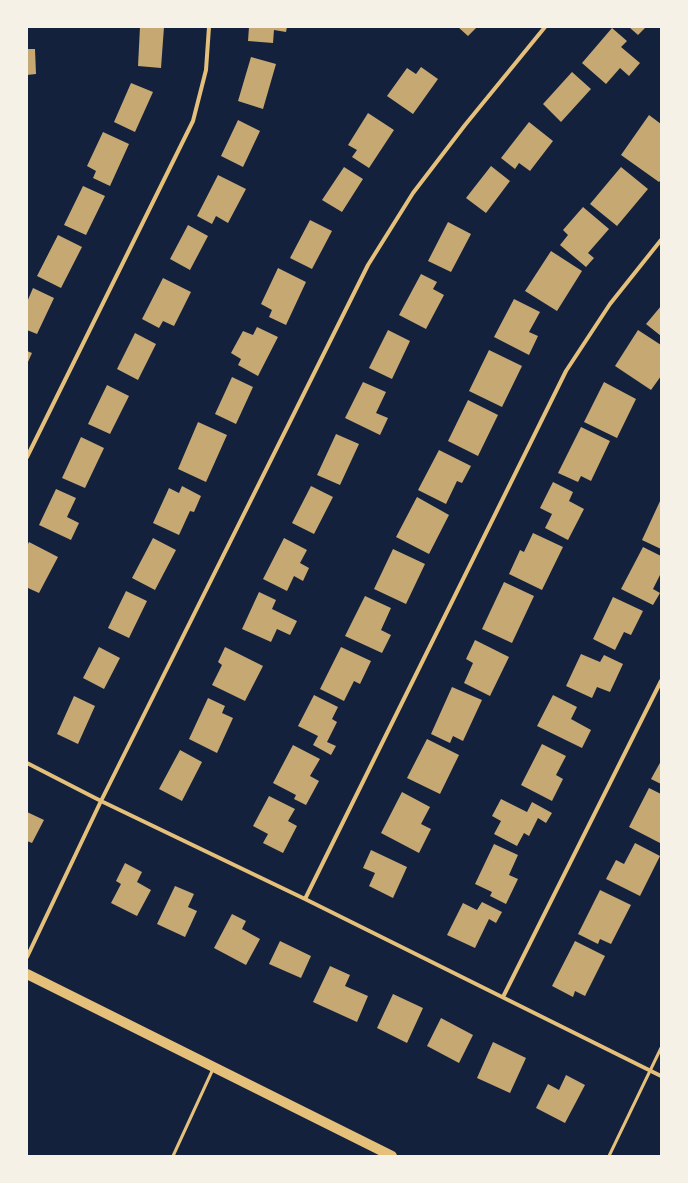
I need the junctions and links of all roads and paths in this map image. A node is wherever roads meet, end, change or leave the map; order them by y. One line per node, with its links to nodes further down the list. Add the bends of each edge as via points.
1 (209, 27): 4 (street, via 206,70 192,121)
2 (545, 27): 7 (street, via 413,193 368,265)
3 (661, 240): 8 (street, via 610,304 566,371)
4 (27, 457)
5 (661, 681): 11 (street)
6 (27, 763): 7 (street)
7 (101, 801): 8 (street); 9 (street)
8 (305, 899): 11 (street)
9 (27, 957)
10 (27, 974): 13 (main road)
11 (503, 997): 14 (street)
12 (661, 1048): 14 (lane)
13 (214, 1067): 16 (lane); 17 (main road)
14 (650, 1070): 15 (street); 18 (lane)
15 (661, 1076)
16 (173, 1156)
17 (392, 1156)
18 (609, 1156)

